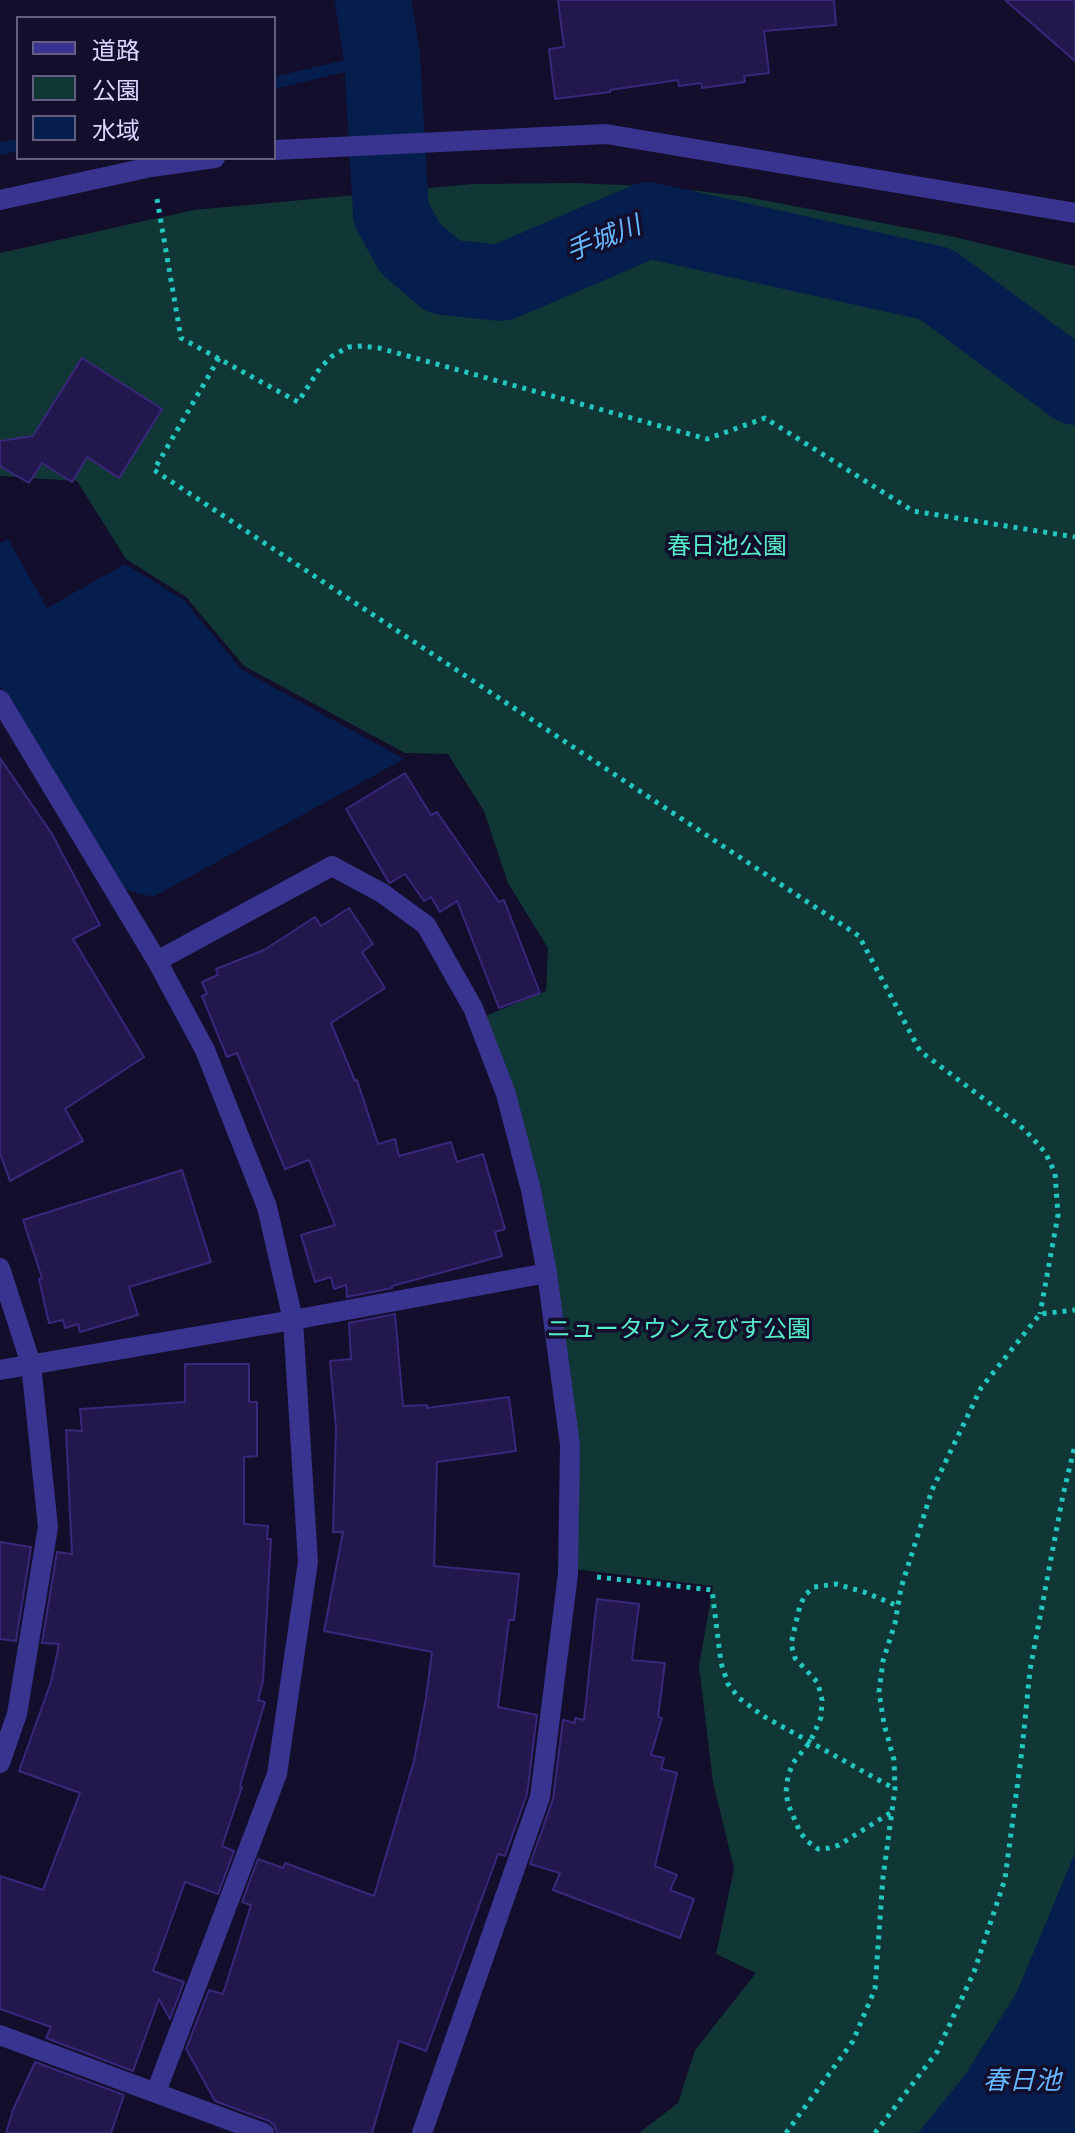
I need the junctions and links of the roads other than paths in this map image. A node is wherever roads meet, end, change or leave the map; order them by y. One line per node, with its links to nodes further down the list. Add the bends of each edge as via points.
1 (276, 150): 4 (street, via 606,134)
2 (201, 160): 3 (street)
3 (0, 200)
4 (1075, 213)
5 (0, 700): 6 (street)
6 (157, 961): 8 (street, via 332,866 426,925 473,1008 506,1094); 9 (street, via 205,1050 267,1207)
7 (0, 1268): 10 (street)
8 (547, 1273): 9 (street); 16 (street, via 570,1445 568,1574 540,1797)
9 (293, 1320): 10 (street); 14 (street, via 308,1562 277,1774)
10 (31, 1364): 11 (street); 12 (street, via 48,1527 17,1714)
11 (0, 1370)
12 (0, 1763)
13 (0, 2035): 14 (street)
14 (156, 2092): 15 (street)
15 (264, 2133)
16 (422, 2133)

